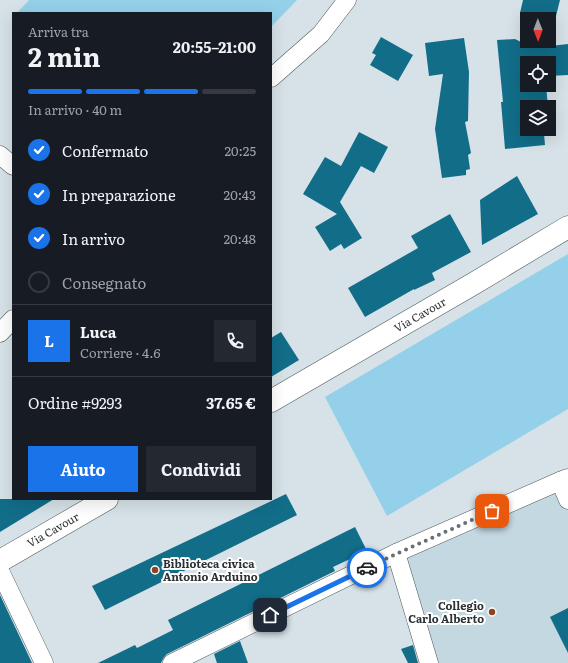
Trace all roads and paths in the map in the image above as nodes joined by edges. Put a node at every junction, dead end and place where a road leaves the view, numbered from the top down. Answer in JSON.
{"nodes":[{"id":1,"x":347,"y":0,"type":"edge"},
{"id":2,"x":272,"y":77,"type":"edge"},
{"id":3,"x":0,"y":156,"type":"edge"},
{"id":4,"x":12,"y":165,"type":"edge"},
{"id":5,"x":568,"y":227,"type":"edge"},
{"id":6,"x":12,"y":320,"type":"edge"},
{"id":7,"x":0,"y":333,"type":"edge"},
{"id":8,"x":272,"y":400,"type":"edge"},
{"id":9,"x":564,"y":480,"type":"edge"},
{"id":10,"x":105,"y":500,"type":"edge"},
{"id":11,"x":568,"y":500,"type":"edge"},
{"id":12,"x":396,"y":554,"type":"junction"},
{"id":13,"x":0,"y":561,"type":"edge"},
{"id":14,"x":0,"y":570,"type":"edge"},
{"id":15,"x":44,"y":663,"type":"edge"},
{"id":16,"x":172,"y":663,"type":"edge"},
{"id":17,"x":429,"y":663,"type":"edge"}],
"edges":[{"from":1,"to":2,"type":"street"},
{"from":3,"to":4,"type":"street"},
{"from":5,"to":8,"type":"main road","name":"Via Cavour"},
{"from":6,"to":7,"type":"street"},
{"from":9,"to":11,"type":"street"},
{"from":9,"to":12,"type":"street"},
{"from":10,"to":13,"type":"main road","name":"Via Cavour"},
{"from":12,"to":16,"type":"street"},
{"from":12,"to":17,"type":"street"},
{"from":14,"to":15,"type":"street"}]}
